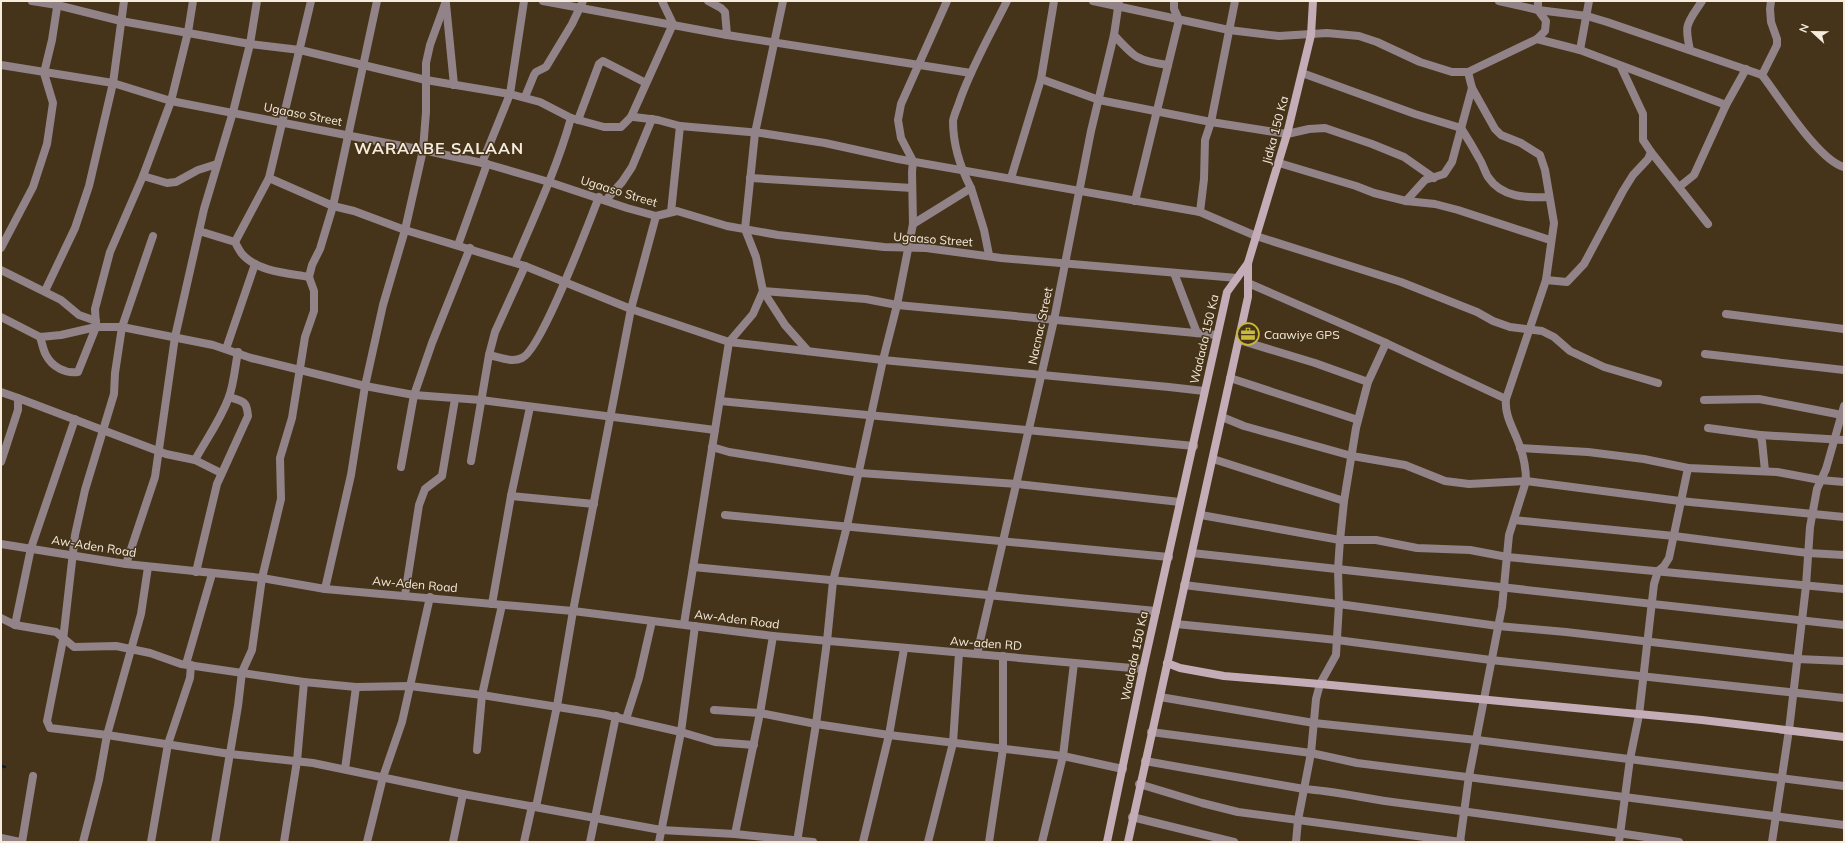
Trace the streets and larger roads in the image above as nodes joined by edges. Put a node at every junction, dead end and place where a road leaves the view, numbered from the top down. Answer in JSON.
{"nodes":[{"id":1,"x":32,"y":1,"type":"edge"},
{"id":2,"x":124,"y":1,"type":"edge"},
{"id":3,"x":193,"y":1,"type":"edge"},
{"id":4,"x":257,"y":1,"type":"edge"},
{"id":5,"x":311,"y":1,"type":"edge"},
{"id":6,"x":377,"y":1,"type":"edge"},
{"id":7,"x":446,"y":1,"type":"edge"},
{"id":8,"x":524,"y":1,"type":"edge"},
{"id":9,"x":543,"y":1,"type":"edge"},
{"id":10,"x":662,"y":1,"type":"edge"},
{"id":11,"x":708,"y":1,"type":"edge"},
{"id":12,"x":782,"y":1,"type":"edge"},
{"id":13,"x":947,"y":1,"type":"edge"},
{"id":14,"x":1007,"y":1,"type":"edge"},
{"id":15,"x":1054,"y":1,"type":"edge"},
{"id":16,"x":1093,"y":1,"type":"edge"},
{"id":17,"x":1174,"y":1,"type":"edge"},
{"id":18,"x":1235,"y":1,"type":"edge"},
{"id":19,"x":1313,"y":1,"type":"edge"},
{"id":20,"x":1499,"y":1,"type":"edge"},
{"id":21,"x":1538,"y":1,"type":"edge"},
{"id":22,"x":1589,"y":1,"type":"edge"},
{"id":23,"x":1702,"y":1,"type":"edge"},
{"id":24,"x":1771,"y":1,"type":"edge"},
{"id":25,"x":58,"y":3,"type":"edge"},
{"id":26,"x":581,"y":4,"type":"edge"},
{"id":27,"x":1118,"y":4,"type":"edge"},
{"id":28,"x":1538,"y":10,"type":"junction"},
{"id":29,"x":1587,"y":16,"type":"junction"},
{"id":30,"x":1179,"y":20,"type":"junction"},
{"id":31,"x":121,"y":21,"type":"junction"},
{"id":32,"x":673,"y":24,"type":"junction"},
{"id":33,"x":1230,"y":30,"type":"junction"},
{"id":34,"x":188,"y":32,"type":"junction"},
{"id":35,"x":727,"y":35,"type":"junction"},
{"id":36,"x":1114,"y":35,"type":"junction"},
{"id":37,"x":1311,"y":35,"type":"junction"},
{"id":38,"x":1537,"y":39,"type":"junction"},
{"id":39,"x":775,"y":42,"type":"junction"},
{"id":40,"x":250,"y":44,"type":"junction"},
{"id":41,"x":300,"y":50,"type":"junction"},
{"id":42,"x":1580,"y":50,"type":"junction"},
{"id":43,"x":1690,"y":50,"type":"junction"},
{"id":44,"x":919,"y":64,"type":"junction"},
{"id":45,"x":1,"y":65,"type":"edge"},
{"id":46,"x":362,"y":65,"type":"junction"},
{"id":47,"x":1168,"y":65,"type":"junction"},
{"id":48,"x":1621,"y":67,"type":"junction"},
{"id":49,"x":1746,"y":69,"type":"junction"},
{"id":50,"x":1468,"y":72,"type":"junction"},
{"id":51,"x":971,"y":73,"type":"junction"},
{"id":52,"x":1302,"y":73,"type":"junction"},
{"id":53,"x":44,"y":74,"type":"junction"},
{"id":54,"x":1762,"y":75,"type":"junction"},
{"id":55,"x":1041,"y":79,"type":"junction"},
{"id":56,"x":426,"y":80,"type":"junction"},
{"id":57,"x":113,"y":83,"type":"junction"},
{"id":58,"x":646,"y":83,"type":"junction"},
{"id":59,"x":454,"y":85,"type":"junction"},
{"id":60,"x":1472,"y":88,"type":"junction"},
{"id":61,"x":510,"y":94,"type":"junction"},
{"id":62,"x":525,"y":98,"type":"junction"},
{"id":63,"x":171,"y":100,"type":"junction"},
{"id":64,"x":1099,"y":100,"type":"junction"},
{"id":65,"x":1726,"y":105,"type":"junction"},
{"id":66,"x":1157,"y":110,"type":"junction"},
{"id":67,"x":233,"y":112,"type":"junction"},
{"id":68,"x":631,"y":117,"type":"junction"},
{"id":69,"x":574,"y":119,"type":"junction"},
{"id":70,"x":652,"y":119,"type":"junction"},
{"id":71,"x":1211,"y":122,"type":"junction"},
{"id":72,"x":282,"y":123,"type":"junction"},
{"id":73,"x":680,"y":126,"type":"junction"},
{"id":74,"x":1461,"y":128,"type":"junction"},
{"id":75,"x":755,"y":133,"type":"junction"},
{"id":76,"x":1287,"y":134,"type":"junction"},
{"id":77,"x":347,"y":135,"type":"junction"},
{"id":78,"x":423,"y":150,"type":"junction"},
{"id":79,"x":1651,"y":152,"type":"junction"},
{"id":80,"x":913,"y":161,"type":"junction"},
{"id":81,"x":1279,"y":163,"type":"junction"},
{"id":82,"x":217,"y":164,"type":"junction"},
{"id":83,"x":485,"y":164,"type":"junction"},
{"id":84,"x":1844,"y":167,"type":"edge"},
{"id":85,"x":961,"y":169,"type":"junction"},
{"id":86,"x":143,"y":176,"type":"junction"},
{"id":87,"x":269,"y":178,"type":"junction"},
{"id":88,"x":750,"y":178,"type":"junction"},
{"id":89,"x":1011,"y":178,"type":"junction"},
{"id":90,"x":1434,"y":178,"type":"junction"},
{"id":91,"x":549,"y":182,"type":"junction"},
{"id":92,"x":1679,"y":187,"type":"junction"},
{"id":93,"x":912,"y":188,"type":"junction"},
{"id":94,"x":971,"y":188,"type":"junction"},
{"id":95,"x":1080,"y":192,"type":"junction"},
{"id":96,"x":1549,"y":197,"type":"junction"},
{"id":97,"x":602,"y":199,"type":"junction"},
{"id":98,"x":1135,"y":201,"type":"junction"},
{"id":99,"x":1406,"y":201,"type":"junction"},
{"id":100,"x":333,"y":206,"type":"junction"},
{"id":101,"x":671,"y":212,"type":"junction"},
{"id":102,"x":1200,"y":212,"type":"junction"},
{"id":103,"x":656,"y":216,"type":"junction"},
{"id":104,"x":913,"y":224,"type":"junction"},
{"id":105,"x":1708,"y":224,"type":"dead end"},
{"id":106,"x":745,"y":229,"type":"junction"},
{"id":107,"x":199,"y":230,"type":"junction"},
{"id":108,"x":405,"y":230,"type":"junction"},
{"id":109,"x":153,"y":236,"type":"dead end"},
{"id":110,"x":1256,"y":236,"type":"junction"},
{"id":111,"x":1550,"y":240,"type":"junction"},
{"id":112,"x":235,"y":242,"type":"junction"},
{"id":113,"x":458,"y":245,"type":"junction"},
{"id":114,"x":1,"y":248,"type":"edge"},
{"id":115,"x":470,"y":248,"type":"junction"},
{"id":116,"x":907,"y":248,"type":"junction"},
{"id":117,"x":988,"y":256,"type":"junction"},
{"id":118,"x":515,"y":262,"type":"junction"},
{"id":119,"x":1066,"y":263,"type":"junction"},
{"id":120,"x":1248,"y":263,"type":"junction"},
{"id":121,"x":255,"y":264,"type":"junction"},
{"id":122,"x":525,"y":266,"type":"junction"},
{"id":123,"x":1,"y":270,"type":"edge"},
{"id":124,"x":1174,"y":273,"type":"junction"},
{"id":125,"x":309,"y":277,"type":"junction"},
{"id":126,"x":1237,"y":278,"type":"junction"},
{"id":127,"x":1546,"y":280,"type":"junction"},
{"id":128,"x":566,"y":281,"type":"junction"},
{"id":129,"x":1248,"y":283,"type":"junction"},
{"id":130,"x":45,"y":291,"type":"junction"},
{"id":131,"x":764,"y":291,"type":"junction"},
{"id":132,"x":897,"y":305,"type":"junction"},
{"id":133,"x":631,"y":309,"type":"junction"},
{"id":134,"x":1726,"y":314,"type":"dead end"},
{"id":135,"x":1,"y":317,"type":"edge"},
{"id":136,"x":1054,"y":320,"type":"junction"},
{"id":137,"x":96,"y":324,"type":"junction"},
{"id":138,"x":122,"y":327,"type":"junction"},
{"id":139,"x":1530,"y":329,"type":"junction"},
{"id":140,"x":1844,"y":329,"type":"edge"},
{"id":141,"x":1197,"y":333,"type":"junction"},
{"id":142,"x":1217,"y":335,"type":"junction"},
{"id":143,"x":40,"y":337,"type":"junction"},
{"id":144,"x":175,"y":337,"type":"junction"},
{"id":145,"x":1239,"y":340,"type":"junction"},
{"id":146,"x":729,"y":342,"type":"junction"},
{"id":147,"x":1386,"y":343,"type":"junction"},
{"id":148,"x":226,"y":349,"type":"junction"},
{"id":149,"x":808,"y":351,"type":"junction"},
{"id":150,"x":238,"y":352,"type":"junction"},
{"id":151,"x":1705,"y":354,"type":"dead end"},
{"id":152,"x":489,"y":355,"type":"junction"},
{"id":153,"x":883,"y":360,"type":"junction"},
{"id":154,"x":299,"y":369,"type":"junction"},
{"id":155,"x":1844,"y":370,"type":"edge"},
{"id":156,"x":1041,"y":375,"type":"junction"},
{"id":157,"x":1230,"y":378,"type":"junction"},
{"id":158,"x":1368,"y":382,"type":"junction"},
{"id":159,"x":1658,"y":383,"type":"dead end"},
{"id":160,"x":365,"y":386,"type":"junction"},
{"id":161,"x":1,"y":392,"type":"edge"},
{"id":162,"x":1204,"y":392,"type":"junction"},
{"id":163,"x":414,"y":395,"type":"junction"},
{"id":164,"x":229,"y":397,"type":"junction"},
{"id":165,"x":18,"y":398,"type":"junction"},
{"id":166,"x":455,"y":399,"type":"junction"},
{"id":167,"x":1506,"y":399,"type":"junction"},
{"id":168,"x":481,"y":400,"type":"junction"},
{"id":169,"x":1704,"y":400,"type":"dead end"},
{"id":170,"x":720,"y":401,"type":"junction"},
{"id":171,"x":530,"y":407,"type":"junction"},
{"id":172,"x":1843,"y":411,"type":"edge"},
{"id":173,"x":610,"y":416,"type":"junction"},
{"id":174,"x":872,"y":416,"type":"junction"},
{"id":175,"x":1222,"y":418,"type":"junction"},
{"id":176,"x":75,"y":419,"type":"junction"},
{"id":177,"x":1358,"y":420,"type":"junction"},
{"id":178,"x":1708,"y":428,"type":"dead end"},
{"id":179,"x":103,"y":430,"type":"junction"},
{"id":180,"x":715,"y":430,"type":"junction"},
{"id":181,"x":1029,"y":430,"type":"junction"},
{"id":182,"x":1760,"y":435,"type":"junction"},
{"id":183,"x":1834,"y":439,"type":"junction"},
{"id":184,"x":1844,"y":440,"type":"edge"},
{"id":185,"x":1194,"y":446,"type":"junction"},
{"id":186,"x":712,"y":448,"type":"junction"},
{"id":187,"x":1520,"y":448,"type":"junction"},
{"id":188,"x":159,"y":450,"type":"junction"},
{"id":189,"x":1352,"y":456,"type":"junction"},
{"id":190,"x":195,"y":460,"type":"junction"},
{"id":191,"x":1213,"y":460,"type":"junction"},
{"id":192,"x":471,"y":461,"type":"dead end"},
{"id":193,"x":1,"y":462,"type":"edge"},
{"id":194,"x":400,"y":467,"type":"dead end"},
{"id":195,"x":1688,"y":468,"type":"junction"},
{"id":196,"x":1765,"y":471,"type":"junction"},
{"id":197,"x":221,"y":473,"type":"junction"},
{"id":198,"x":860,"y":473,"type":"junction"},
{"id":199,"x":1820,"y":480,"type":"junction"},
{"id":200,"x":1526,"y":482,"type":"junction"},
{"id":201,"x":1844,"y":482,"type":"edge"},
{"id":202,"x":1017,"y":484,"type":"junction"},
{"id":203,"x":511,"y":496,"type":"junction"},
{"id":204,"x":1680,"y":501,"type":"junction"},
{"id":205,"x":1180,"y":502,"type":"junction"},
{"id":206,"x":1344,"y":502,"type":"junction"},
{"id":207,"x":594,"y":504,"type":"junction"},
{"id":208,"x":725,"y":515,"type":"dead end"},
{"id":209,"x":1201,"y":515,"type":"junction"},
{"id":210,"x":1812,"y":515,"type":"junction"},
{"id":211,"x":1844,"y":517,"type":"edge"},
{"id":212,"x":1514,"y":520,"type":"junction"},
{"id":213,"x":847,"y":526,"type":"junction"},
{"id":214,"x":1674,"y":536,"type":"junction"},
{"id":215,"x":1004,"y":540,"type":"junction"},
{"id":216,"x":1340,"y":540,"type":"junction"},
{"id":217,"x":1,"y":544,"type":"edge"},
{"id":218,"x":31,"y":548,"type":"junction"},
{"id":219,"x":1192,"y":553,"type":"junction"},
{"id":220,"x":1808,"y":553,"type":"junction"},
{"id":221,"x":1844,"y":555,"type":"edge"},
{"id":222,"x":74,"y":556,"type":"junction"},
{"id":223,"x":1169,"y":557,"type":"junction"},
{"id":224,"x":1507,"y":557,"type":"junction"},
{"id":225,"x":126,"y":564,"type":"junction"},
{"id":226,"x":148,"y":567,"type":"junction"},
{"id":227,"x":693,"y":567,"type":"junction"},
{"id":228,"x":1338,"y":569,"type":"junction"},
{"id":229,"x":1658,"y":571,"type":"junction"},
{"id":230,"x":196,"y":572,"type":"junction"},
{"id":231,"x":212,"y":574,"type":"junction"},
{"id":232,"x":262,"y":578,"type":"junction"},
{"id":233,"x":833,"y":581,"type":"junction"},
{"id":234,"x":1184,"y":585,"type":"junction"},
{"id":235,"x":1504,"y":586,"type":"junction"},
{"id":236,"x":1806,"y":586,"type":"junction"},
{"id":237,"x":325,"y":589,"type":"junction"},
{"id":238,"x":1844,"y":589,"type":"edge"},
{"id":239,"x":405,"y":595,"type":"junction"},
{"id":240,"x":990,"y":596,"type":"junction"},
{"id":241,"x":430,"y":597,"type":"junction"},
{"id":242,"x":492,"y":604,"type":"junction"},
{"id":243,"x":1339,"y":604,"type":"junction"},
{"id":244,"x":1651,"y":604,"type":"junction"},
{"id":245,"x":502,"y":605,"type":"junction"},
{"id":246,"x":572,"y":610,"type":"junction"},
{"id":247,"x":1156,"y":611,"type":"junction"},
{"id":248,"x":1,"y":618,"type":"edge"},
{"id":249,"x":1801,"y":620,"type":"junction"},
{"id":250,"x":652,"y":621,"type":"junction"},
{"id":251,"x":684,"y":624,"type":"junction"},
{"id":252,"x":1176,"y":624,"type":"junction"},
{"id":253,"x":15,"y":625,"type":"junction"},
{"id":254,"x":1844,"y":625,"type":"edge"},
{"id":255,"x":696,"y":626,"type":"junction"},
{"id":256,"x":1498,"y":626,"type":"junction"},
{"id":257,"x":773,"y":636,"type":"junction"},
{"id":258,"x":63,"y":640,"type":"junction"},
{"id":259,"x":1337,"y":640,"type":"junction"},
{"id":260,"x":827,"y":641,"type":"junction"},
{"id":261,"x":1647,"y":641,"type":"junction"},
{"id":262,"x":904,"y":649,"type":"junction"},
{"id":263,"x":132,"y":650,"type":"junction"},
{"id":264,"x":959,"y":653,"type":"junction"},
{"id":265,"x":977,"y":654,"type":"junction"},
{"id":266,"x":1003,"y":656,"type":"junction"},
{"id":267,"x":1797,"y":659,"type":"junction"},
{"id":268,"x":1491,"y":660,"type":"junction"},
{"id":269,"x":1844,"y":661,"type":"edge"},
{"id":270,"x":1074,"y":663,"type":"junction"},
{"id":271,"x":1167,"y":664,"type":"junction"},
{"id":272,"x":189,"y":665,"type":"junction"},
{"id":273,"x":1143,"y":669,"type":"junction"},
{"id":274,"x":242,"y":672,"type":"junction"},
{"id":275,"x":1643,"y":675,"type":"junction"},
{"id":276,"x":304,"y":682,"type":"junction"},
{"id":277,"x":1320,"y":684,"type":"junction"},
{"id":278,"x":410,"y":686,"type":"junction"},
{"id":279,"x":356,"y":687,"type":"junction"},
{"id":280,"x":1793,"y":692,"type":"junction"},
{"id":281,"x":482,"y":695,"type":"junction"},
{"id":282,"x":1160,"y":697,"type":"junction"},
{"id":283,"x":1844,"y":698,"type":"edge"},
{"id":284,"x":1484,"y":700,"type":"junction"},
{"id":285,"x":557,"y":706,"type":"junction"},
{"id":286,"x":714,"y":710,"type":"dead end"},
{"id":287,"x":760,"y":713,"type":"junction"},
{"id":288,"x":1639,"y":715,"type":"junction"},
{"id":289,"x":616,"y":716,"type":"junction"},
{"id":290,"x":626,"y":719,"type":"junction"},
{"id":291,"x":1314,"y":723,"type":"junction"},
{"id":292,"x":816,"y":724,"type":"junction"},
{"id":293,"x":1789,"y":730,"type":"junction"},
{"id":294,"x":681,"y":732,"type":"junction"},
{"id":295,"x":1151,"y":732,"type":"junction"},
{"id":296,"x":107,"y":734,"type":"junction"},
{"id":297,"x":889,"y":735,"type":"junction"},
{"id":298,"x":1844,"y":737,"type":"edge"},
{"id":299,"x":1477,"y":740,"type":"junction"},
{"id":300,"x":953,"y":743,"type":"junction"},
{"id":301,"x":168,"y":744,"type":"junction"},
{"id":302,"x":754,"y":746,"type":"junction"},
{"id":303,"x":1003,"y":749,"type":"junction"},
{"id":304,"x":477,"y":750,"type":"dead end"},
{"id":305,"x":1311,"y":753,"type":"junction"},
{"id":306,"x":230,"y":754,"type":"junction"},
{"id":307,"x":1063,"y":756,"type":"junction"},
{"id":308,"x":1630,"y":759,"type":"junction"},
{"id":309,"x":1144,"y":760,"type":"junction"},
{"id":310,"x":297,"y":761,"type":"junction"},
{"id":311,"x":1123,"y":769,"type":"junction"},
{"id":312,"x":345,"y":770,"type":"junction"},
{"id":313,"x":33,"y":776,"type":"dead end"},
{"id":314,"x":1469,"y":776,"type":"junction"},
{"id":315,"x":383,"y":777,"type":"junction"},
{"id":316,"x":1782,"y":777,"type":"junction"},
{"id":317,"x":1139,"y":784,"type":"junction"},
{"id":318,"x":1844,"y":786,"type":"edge"},
{"id":319,"x":1304,"y":789,"type":"junction"},
{"id":320,"x":463,"y":794,"type":"junction"},
{"id":321,"x":1625,"y":796,"type":"junction"},
{"id":322,"x":534,"y":807,"type":"junction"},
{"id":323,"x":1464,"y":810,"type":"junction"},
{"id":324,"x":1776,"y":816,"type":"junction"},
{"id":325,"x":1132,"y":817,"type":"junction"},
{"id":326,"x":595,"y":819,"type":"junction"},
{"id":327,"x":1298,"y":820,"type":"junction"},
{"id":328,"x":1844,"y":826,"type":"edge"},
{"id":329,"x":661,"y":830,"type":"junction"},
{"id":330,"x":1620,"y":833,"type":"junction"},
{"id":331,"x":730,"y":837,"type":"edge"},
{"id":332,"x":1,"y":838,"type":"edge"},
{"id":333,"x":797,"y":841,"type":"edge"},
{"id":334,"x":21,"y":842,"type":"edge"},
{"id":335,"x":83,"y":842,"type":"edge"},
{"id":336,"x":151,"y":842,"type":"edge"},
{"id":337,"x":215,"y":842,"type":"edge"},
{"id":338,"x":284,"y":842,"type":"edge"},
{"id":339,"x":368,"y":842,"type":"edge"},
{"id":340,"x":453,"y":842,"type":"edge"},
{"id":341,"x":524,"y":842,"type":"edge"},
{"id":342,"x":590,"y":842,"type":"edge"},
{"id":343,"x":659,"y":842,"type":"edge"},
{"id":344,"x":814,"y":842,"type":"edge"},
{"id":345,"x":863,"y":842,"type":"edge"},
{"id":346,"x":928,"y":842,"type":"edge"},
{"id":347,"x":989,"y":842,"type":"edge"},
{"id":348,"x":1042,"y":842,"type":"edge"},
{"id":349,"x":1108,"y":842,"type":"edge"},
{"id":350,"x":1128,"y":842,"type":"edge"},
{"id":351,"x":1234,"y":842,"type":"edge"},
{"id":352,"x":1296,"y":842,"type":"edge"},
{"id":353,"x":1460,"y":842,"type":"edge"},
{"id":354,"x":1619,"y":842,"type":"edge"},
{"id":355,"x":1679,"y":842,"type":"edge"},
{"id":356,"x":1772,"y":842,"type":"edge"}],
"edges":[{"from":1,"to":25,"type":"street"},
{"from":2,"to":31,"type":"street"},
{"from":3,"to":34,"type":"street"},
{"from":4,"to":40,"type":"street"},
{"from":5,"to":41,"type":"street"},
{"from":6,"to":46,"type":"street"},
{"from":7,"to":56,"type":"street"},
{"from":7,"to":59,"type":"street"},
{"from":8,"to":61,"type":"street"},
{"from":9,"to":26,"type":"street"},
{"from":10,"to":32,"type":"street"},
{"from":11,"to":35,"type":"street"},
{"from":12,"to":39,"type":"street"},
{"from":13,"to":44,"type":"street"},
{"from":14,"to":51,"type":"street"},
{"from":15,"to":55,"type":"street"},
{"from":16,"to":27,"type":"street"},
{"from":17,"to":30,"type":"street"},
{"from":18,"to":33,"type":"street"},
{"from":19,"to":37,"type":"street","name":"Jidka 150 Ka"},
{"from":20,"to":28,"type":"street"},
{"from":21,"to":28,"type":"street"},
{"from":22,"to":29,"type":"street"},
{"from":23,"to":43,"type":"street"},
{"from":24,"to":54,"type":"street"},
{"from":25,"to":31,"type":"street"},
{"from":25,"to":53,"type":"street"},
{"from":26,"to":32,"type":"street"},
{"from":26,"to":62,"type":"street"},
{"from":27,"to":30,"type":"street"},
{"from":27,"to":36,"type":"street","name":"Nacnac Street"},
{"from":28,"to":29,"type":"street"},
{"from":28,"to":38,"type":"street"},
{"from":29,"to":42,"type":"street"},
{"from":29,"to":43,"type":"street"},
{"from":30,"to":33,"type":"street"},
{"from":30,"to":47,"type":"street"},
{"from":31,"to":34,"type":"street"},
{"from":31,"to":57,"type":"street"},
{"from":32,"to":35,"type":"street"},
{"from":32,"to":58,"type":"street"},
{"from":33,"to":37,"type":"street"},
{"from":33,"to":71,"type":"street"},
{"from":34,"to":40,"type":"street"},
{"from":34,"to":63,"type":"street"},
{"from":35,"to":39,"type":"street"},
{"from":36,"to":47,"type":"street"},
{"from":36,"to":64,"type":"street","name":"Nacnac Street"},
{"from":37,"to":50,"type":"street"},
{"from":37,"to":52,"type":"street","name":"Jidka 150 Ka"},
{"from":38,"to":42,"type":"street"},
{"from":38,"to":50,"type":"street"},
{"from":39,"to":44,"type":"street"},
{"from":39,"to":75,"type":"street"},
{"from":40,"to":41,"type":"street"},
{"from":40,"to":67,"type":"street"},
{"from":41,"to":46,"type":"street"},
{"from":41,"to":72,"type":"street"},
{"from":42,"to":48,"type":"street"},
{"from":43,"to":49,"type":"street"},
{"from":44,"to":51,"type":"street"},
{"from":44,"to":80,"type":"street"},
{"from":45,"to":53,"type":"street","name":"Ugaaso Street"},
{"from":46,"to":56,"type":"street"},
{"from":46,"to":77,"type":"street"},
{"from":47,"to":66,"type":"street"},
{"from":48,"to":65,"type":"street"},
{"from":48,"to":79,"type":"street"},
{"from":49,"to":54,"type":"street"},
{"from":49,"to":65,"type":"street"},
{"from":50,"to":60,"type":"street"},
{"from":51,"to":85,"type":"street"},
{"from":52,"to":74,"type":"street"},
{"from":52,"to":76,"type":"street","name":"Jidka 150 Ka"},
{"from":53,"to":57,"type":"street","name":"Ugaaso Street"},
{"from":53,"to":114,"type":"street"},
{"from":54,"to":84,"type":"street"},
{"from":55,"to":64,"type":"street"},
{"from":55,"to":89,"type":"street"},
{"from":56,"to":59,"type":"street"},
{"from":56,"to":78,"type":"street"},
{"from":57,"to":63,"type":"street","name":"Ugaaso Street"},
{"from":57,"to":130,"type":"street"},
{"from":58,"to":68,"type":"street"},
{"from":58,"to":69,"type":"street"},
{"from":59,"to":61,"type":"street"},
{"from":60,"to":74,"type":"street"},
{"from":60,"to":96,"type":"street"},
{"from":61,"to":62,"type":"street"},
{"from":61,"to":83,"type":"street"},
{"from":62,"to":69,"type":"street"},
{"from":63,"to":67,"type":"street","name":"Ugaaso Street"},
{"from":63,"to":86,"type":"street"},
{"from":64,"to":66,"type":"street"},
{"from":64,"to":95,"type":"street","name":"Nacnac Street"},
{"from":65,"to":92,"type":"street"},
{"from":66,"to":71,"type":"street"},
{"from":66,"to":98,"type":"street"},
{"from":67,"to":72,"type":"street","name":"Ugaaso Street"},
{"from":67,"to":82,"type":"street"},
{"from":68,"to":69,"type":"street"},
{"from":68,"to":70,"type":"street"},
{"from":69,"to":91,"type":"street"},
{"from":70,"to":73,"type":"street"},
{"from":70,"to":97,"type":"street"},
{"from":71,"to":76,"type":"street"},
{"from":71,"to":102,"type":"street"},
{"from":72,"to":77,"type":"street","name":"Ugaaso Street"},
{"from":72,"to":87,"type":"street"},
{"from":73,"to":75,"type":"street"},
{"from":73,"to":101,"type":"street"},
{"from":74,"to":90,"type":"street"},
{"from":74,"to":96,"type":"street"},
{"from":75,"to":80,"type":"street"},
{"from":75,"to":88,"type":"street"},
{"from":76,"to":81,"type":"street","name":"Jidka 150 Ka"},
{"from":76,"to":90,"type":"street"},
{"from":77,"to":78,"type":"street","name":"Ugaaso Street"},
{"from":77,"to":100,"type":"street"},
{"from":78,"to":83,"type":"street","name":"Ugaaso Street"},
{"from":78,"to":108,"type":"street"},
{"from":79,"to":92,"type":"street"},
{"from":79,"to":127,"type":"street"},
{"from":80,"to":85,"type":"street"},
{"from":80,"to":93,"type":"street"},
{"from":81,"to":99,"type":"street"},
{"from":81,"to":110,"type":"street","name":"Jidka 150 Ka"},
{"from":82,"to":86,"type":"street"},
{"from":82,"to":107,"type":"street"},
{"from":83,"to":91,"type":"street","name":"Ugaaso Street"},
{"from":83,"to":113,"type":"street"},
{"from":85,"to":89,"type":"street"},
{"from":85,"to":94,"type":"street"},
{"from":86,"to":137,"type":"street"},
{"from":87,"to":100,"type":"street"},
{"from":87,"to":112,"type":"street"},
{"from":88,"to":93,"type":"street"},
{"from":88,"to":106,"type":"street"},
{"from":89,"to":95,"type":"street"},
{"from":90,"to":99,"type":"street"},
{"from":91,"to":97,"type":"street","name":"Ugaaso Street"},
{"from":91,"to":118,"type":"street"},
{"from":92,"to":105,"type":"street"},
{"from":93,"to":104,"type":"street"},
{"from":94,"to":104,"type":"street"},
{"from":94,"to":117,"type":"street"},
{"from":95,"to":98,"type":"street"},
{"from":95,"to":119,"type":"street","name":"Nacnac Street"},
{"from":96,"to":111,"type":"street"},
{"from":97,"to":103,"type":"street","name":"Ugaaso Street"},
{"from":97,"to":128,"type":"street"},
{"from":98,"to":102,"type":"street"},
{"from":99,"to":111,"type":"street"},
{"from":100,"to":108,"type":"street"},
{"from":100,"to":125,"type":"street"},
{"from":101,"to":103,"type":"street","name":"Ugaaso Street"},
{"from":101,"to":106,"type":"street","name":"Ugaaso Street"},
{"from":102,"to":110,"type":"street"},
{"from":103,"to":133,"type":"street"},
{"from":104,"to":116,"type":"street"},
{"from":106,"to":116,"type":"street","name":"Ugaaso Street"},
{"from":106,"to":131,"type":"street"},
{"from":107,"to":112,"type":"street"},
{"from":107,"to":144,"type":"street"},
{"from":108,"to":113,"type":"street"},
{"from":108,"to":160,"type":"street"},
{"from":109,"to":138,"type":"street"},
{"from":110,"to":120,"type":"street","name":"Jidka 150 Ka"},
{"from":110,"to":139,"type":"street"},
{"from":111,"to":127,"type":"street"},
{"from":112,"to":121,"type":"street"},
{"from":113,"to":115,"type":"street"},
{"from":115,"to":118,"type":"street"},
{"from":115,"to":163,"type":"street"},
{"from":116,"to":117,"type":"street","name":"Ugaaso Street"},
{"from":116,"to":132,"type":"street"},
{"from":117,"to":119,"type":"street","name":"Ugaaso Street"},
{"from":118,"to":122,"type":"street"},
{"from":119,"to":124,"type":"street","name":"Ugaaso Street"},
{"from":119,"to":136,"type":"street","name":"Nacnac Street"},
{"from":120,"to":126,"type":"street","name":"Wadada 150 Ka"},
{"from":120,"to":129,"type":"street"},
{"from":121,"to":125,"type":"street"},
{"from":121,"to":148,"type":"street"},
{"from":122,"to":128,"type":"street"},
{"from":122,"to":152,"type":"street"},
{"from":123,"to":130,"type":"street"},
{"from":124,"to":126,"type":"street","name":"Ugaaso Street"},
{"from":124,"to":141,"type":"street"},
{"from":125,"to":154,"type":"street"},
{"from":126,"to":142,"type":"street","name":"Wadada 150 Ka"},
{"from":127,"to":139,"type":"street"},
{"from":128,"to":133,"type":"street"},
{"from":128,"to":152,"type":"street"},
{"from":129,"to":145,"type":"street"},
{"from":129,"to":147,"type":"street"},
{"from":130,"to":137,"type":"street"},
{"from":131,"to":132,"type":"street"},
{"from":131,"to":146,"type":"street"},
{"from":131,"to":149,"type":"street"},
{"from":132,"to":136,"type":"street"},
{"from":132,"to":153,"type":"street"},
{"from":133,"to":146,"type":"street"},
{"from":133,"to":173,"type":"street"},
{"from":134,"to":140,"type":"street"},
{"from":135,"to":143,"type":"street"},
{"from":136,"to":141,"type":"street"},
{"from":136,"to":156,"type":"street","name":"Nacnac Street"},
{"from":137,"to":138,"type":"street"},
{"from":137,"to":143,"type":"street"},
{"from":137,"to":143,"type":"street"},
{"from":138,"to":144,"type":"street"},
{"from":138,"to":179,"type":"street"},
{"from":139,"to":159,"type":"street"},
{"from":139,"to":167,"type":"street"},
{"from":141,"to":142,"type":"street"},
{"from":142,"to":162,"type":"street","name":"Wadada 150 Ka"},
{"from":144,"to":148,"type":"street"},
{"from":144,"to":188,"type":"street"},
{"from":145,"to":157,"type":"street"},
{"from":145,"to":158,"type":"street"},
{"from":146,"to":149,"type":"street"},
{"from":146,"to":170,"type":"street"},
{"from":147,"to":158,"type":"street"},
{"from":147,"to":167,"type":"street"},
{"from":148,"to":150,"type":"street"},
{"from":149,"to":153,"type":"street"},
{"from":150,"to":154,"type":"street"},
{"from":150,"to":164,"type":"street"},
{"from":151,"to":155,"type":"street"},
{"from":152,"to":168,"type":"street"},
{"from":153,"to":156,"type":"street"},
{"from":153,"to":174,"type":"street"},
{"from":154,"to":160,"type":"street"},
{"from":154,"to":232,"type":"street"},
{"from":156,"to":162,"type":"street"},
{"from":156,"to":181,"type":"street","name":"Nacnac Street"},
{"from":157,"to":175,"type":"street"},
{"from":157,"to":177,"type":"street"},
{"from":158,"to":177,"type":"street"},
{"from":160,"to":163,"type":"street"},
{"from":160,"to":237,"type":"street"},
{"from":161,"to":165,"type":"street"},
{"from":162,"to":185,"type":"street","name":"Wadada 150 Ka"},
{"from":163,"to":166,"type":"street"},
{"from":163,"to":194,"type":"street"},
{"from":164,"to":190,"type":"street"},
{"from":164,"to":197,"type":"street"},
{"from":165,"to":176,"type":"street"},
{"from":165,"to":193,"type":"street"},
{"from":166,"to":168,"type":"street"},
{"from":166,"to":239,"type":"street"},
{"from":167,"to":187,"type":"street"},
{"from":168,"to":171,"type":"street"},
{"from":168,"to":192,"type":"street"},
{"from":169,"to":172,"type":"street"},
{"from":170,"to":174,"type":"street"},
{"from":170,"to":180,"type":"street"},
{"from":171,"to":173,"type":"street"},
{"from":171,"to":203,"type":"street"},
{"from":172,"to":183,"type":"street"},
{"from":173,"to":180,"type":"street"},
{"from":173,"to":207,"type":"street"},
{"from":174,"to":181,"type":"street"},
{"from":174,"to":198,"type":"street"},
{"from":175,"to":189,"type":"street"},
{"from":175,"to":191,"type":"street"},
{"from":176,"to":179,"type":"street"},
{"from":176,"to":218,"type":"street"},
{"from":177,"to":189,"type":"street"},
{"from":178,"to":182,"type":"street"},
{"from":179,"to":188,"type":"street"},
{"from":179,"to":222,"type":"street"},
{"from":180,"to":186,"type":"street"},
{"from":181,"to":185,"type":"street"},
{"from":181,"to":202,"type":"street","name":"Nacnac Street"},
{"from":182,"to":183,"type":"street"},
{"from":182,"to":196,"type":"street"},
{"from":183,"to":184,"type":"street"},
{"from":183,"to":199,"type":"street"},
{"from":185,"to":205,"type":"street","name":"Wadada 150 Ka"},
{"from":186,"to":198,"type":"street"},
{"from":186,"to":227,"type":"street"},
{"from":187,"to":195,"type":"street"},
{"from":187,"to":200,"type":"street"},
{"from":188,"to":190,"type":"street"},
{"from":188,"to":225,"type":"street"},
{"from":189,"to":200,"type":"street"},
{"from":189,"to":206,"type":"street"},
{"from":190,"to":197,"type":"street"},
{"from":191,"to":206,"type":"street"},
{"from":191,"to":209,"type":"street"},
{"from":195,"to":196,"type":"street"},
{"from":195,"to":204,"type":"street"},
{"from":196,"to":199,"type":"street"},
{"from":197,"to":230,"type":"street"},
{"from":198,"to":202,"type":"street"},
{"from":198,"to":213,"type":"street"},
{"from":199,"to":201,"type":"street"},
{"from":199,"to":210,"type":"street"},
{"from":200,"to":204,"type":"street"},
{"from":200,"to":212,"type":"street"},
{"from":202,"to":205,"type":"street"},
{"from":202,"to":215,"type":"street","name":"Nacnac Street"},
{"from":203,"to":207,"type":"street"},
{"from":203,"to":242,"type":"street"},
{"from":204,"to":210,"type":"street"},
{"from":204,"to":214,"type":"street"},
{"from":205,"to":223,"type":"street","name":"Wadada 150 Ka"},
{"from":206,"to":216,"type":"street"},
{"from":207,"to":246,"type":"street"},
{"from":208,"to":213,"type":"street"},
{"from":209,"to":216,"type":"street"},
{"from":209,"to":219,"type":"street"},
{"from":210,"to":211,"type":"street"},
{"from":210,"to":220,"type":"street"},
{"from":212,"to":214,"type":"street"},
{"from":212,"to":224,"type":"street"},
{"from":213,"to":215,"type":"street"},
{"from":213,"to":233,"type":"street"},
{"from":214,"to":220,"type":"street"},
{"from":214,"to":229,"type":"street"},
{"from":215,"to":223,"type":"street"},
{"from":215,"to":240,"type":"street","name":"Nacnac Street"},
{"from":216,"to":224,"type":"street"},
{"from":216,"to":228,"type":"street"},
{"from":217,"to":218,"type":"street","name":"Aw-Aden Road"},
{"from":218,"to":222,"type":"street","name":"Aw-Aden Road"},
{"from":218,"to":253,"type":"street"},
{"from":219,"to":228,"type":"street"},
{"from":219,"to":234,"type":"street"},
{"from":220,"to":221,"type":"street"},
{"from":220,"to":236,"type":"street"},
{"from":222,"to":225,"type":"street","name":"Aw-Aden Road"},
{"from":222,"to":258,"type":"street"},
{"from":223,"to":247,"type":"street","name":"Wadada 150 Ka"},
{"from":224,"to":229,"type":"street"},
{"from":224,"to":235,"type":"street"},
{"from":225,"to":226,"type":"street","name":"Aw-Aden Road"},
{"from":226,"to":230,"type":"street","name":"Aw-Aden Road"},
{"from":226,"to":263,"type":"street"},
{"from":227,"to":233,"type":"street"},
{"from":227,"to":251,"type":"street"},
{"from":228,"to":235,"type":"street"},
{"from":228,"to":243,"type":"street"},
{"from":229,"to":236,"type":"street"},
{"from":229,"to":244,"type":"street"},
{"from":230,"to":231,"type":"street","name":"Aw-Aden Road"},
{"from":231,"to":232,"type":"street","name":"Aw-Aden Road"},
{"from":231,"to":272,"type":"street"},
{"from":232,"to":237,"type":"street","name":"Aw-Aden Road"},
{"from":232,"to":274,"type":"street"},
{"from":233,"to":240,"type":"street"},
{"from":233,"to":260,"type":"street"},
{"from":234,"to":243,"type":"street"},
{"from":234,"to":252,"type":"street"},
{"from":235,"to":244,"type":"street"},
{"from":235,"to":256,"type":"street"},
{"from":236,"to":238,"type":"street"},
{"from":236,"to":249,"type":"street"},
{"from":237,"to":239,"type":"street","name":"Aw-Aden Road"},
{"from":239,"to":241,"type":"street","name":"Aw-Aden Road"},
{"from":240,"to":247,"type":"street"},
{"from":240,"to":265,"type":"street","name":"Nacnac Street"},
{"from":241,"to":242,"type":"street","name":"Aw-Aden Road"},
{"from":241,"to":278,"type":"street"},
{"from":242,"to":245,"type":"street","name":"Aw-Aden Road"},
{"from":243,"to":256,"type":"street"},
{"from":243,"to":259,"type":"street"},
{"from":244,"to":249,"type":"street"},
{"from":244,"to":261,"type":"street"},
{"from":245,"to":246,"type":"street","name":"Aw-Aden Road"},
{"from":245,"to":281,"type":"street"},
{"from":246,"to":250,"type":"street","name":"Aw-Aden Road"},
{"from":246,"to":285,"type":"street"},
{"from":247,"to":273,"type":"street","name":"Wadada 150 Ka"},
{"from":248,"to":253,"type":"street"},
{"from":249,"to":254,"type":"street"},
{"from":249,"to":267,"type":"street"},
{"from":250,"to":251,"type":"street","name":"Aw-Aden Road"},
{"from":250,"to":290,"type":"street"},
{"from":251,"to":255,"type":"street","name":"Aw-Aden Road"},
{"from":252,"to":259,"type":"street"},
{"from":252,"to":271,"type":"street"},
{"from":253,"to":258,"type":"street"},
{"from":255,"to":257,"type":"street","name":"Aw-Aden Road"},
{"from":255,"to":294,"type":"street"},
{"from":256,"to":261,"type":"street"},
{"from":256,"to":268,"type":"street"},
{"from":257,"to":260,"type":"street","name":"Aw-Aden Road"},
{"from":257,"to":287,"type":"street"},
{"from":258,"to":263,"type":"street"},
{"from":258,"to":296,"type":"street"},
{"from":259,"to":268,"type":"street"},
{"from":259,"to":277,"type":"street"},
{"from":260,"to":262,"type":"street","name":"Aw-aden RD"},
{"from":260,"to":292,"type":"street"},
{"from":261,"to":267,"type":"street"},
{"from":261,"to":275,"type":"street"},
{"from":262,"to":264,"type":"street","name":"Aw-aden RD"},
{"from":262,"to":297,"type":"street"},
{"from":263,"to":272,"type":"street"},
{"from":263,"to":296,"type":"street"},
{"from":264,"to":265,"type":"street","name":"Aw-aden RD"},
{"from":264,"to":300,"type":"street"},
{"from":265,"to":266,"type":"street","name":"Aw-aden RD"},
{"from":266,"to":270,"type":"street","name":"Aw-aden RD"},
{"from":266,"to":303,"type":"street"},
{"from":267,"to":269,"type":"street"},
{"from":267,"to":280,"type":"street"},
{"from":268,"to":275,"type":"street"},
{"from":268,"to":284,"type":"street"},
{"from":270,"to":273,"type":"street","name":"Aw-aden RD"},
{"from":270,"to":307,"type":"street"},
{"from":271,"to":277,"type":"street"},
{"from":271,"to":282,"type":"street"},
{"from":272,"to":274,"type":"street"},
{"from":272,"to":301,"type":"street"},
{"from":273,"to":311,"type":"street","name":"Wadada 150 Ka"},
{"from":274,"to":276,"type":"street"},
{"from":274,"to":306,"type":"street"},
{"from":275,"to":280,"type":"street"},
{"from":275,"to":288,"type":"street"},
{"from":276,"to":279,"type":"street"},
{"from":276,"to":310,"type":"street"},
{"from":277,"to":284,"type":"street"},
{"from":277,"to":291,"type":"street"},
{"from":278,"to":279,"type":"street"},
{"from":278,"to":281,"type":"street"},
{"from":278,"to":315,"type":"street"},
{"from":279,"to":312,"type":"street"},
{"from":280,"to":283,"type":"street"},
{"from":280,"to":293,"type":"street"},
{"from":281,"to":285,"type":"street"},
{"from":281,"to":304,"type":"street"},
{"from":282,"to":291,"type":"street"},
{"from":282,"to":295,"type":"street"},
{"from":284,"to":288,"type":"street"},
{"from":284,"to":299,"type":"street"},
{"from":285,"to":289,"type":"street"},
{"from":285,"to":322,"type":"street"},
{"from":286,"to":287,"type":"street"},
{"from":287,"to":292,"type":"street"},
{"from":287,"to":302,"type":"street"},
{"from":288,"to":293,"type":"street"},
{"from":288,"to":308,"type":"street"},
{"from":289,"to":290,"type":"street"},
{"from":289,"to":326,"type":"street"},
{"from":290,"to":294,"type":"street"},
{"from":291,"to":299,"type":"street"},
{"from":291,"to":305,"type":"street"},
{"from":292,"to":297,"type":"street"},
{"from":292,"to":333,"type":"street"},
{"from":293,"to":298,"type":"street"},
{"from":293,"to":316,"type":"street"},
{"from":294,"to":302,"type":"street"},
{"from":294,"to":329,"type":"street"},
{"from":295,"to":305,"type":"street"},
{"from":295,"to":309,"type":"street"},
{"from":296,"to":301,"type":"street"},
{"from":296,"to":335,"type":"street"},
{"from":297,"to":300,"type":"street"},
{"from":297,"to":345,"type":"street"},
{"from":299,"to":308,"type":"street"},
{"from":299,"to":314,"type":"street"},
{"from":300,"to":303,"type":"street"},
{"from":300,"to":346,"type":"street"},
{"from":301,"to":306,"type":"street"},
{"from":301,"to":336,"type":"street"},
{"from":302,"to":331,"type":"street"},
{"from":303,"to":307,"type":"street"},
{"from":303,"to":347,"type":"street"},
{"from":305,"to":314,"type":"street"},
{"from":305,"to":319,"type":"street"},
{"from":306,"to":310,"type":"street"},
{"from":306,"to":337,"type":"street"},
{"from":307,"to":311,"type":"street"},
{"from":307,"to":348,"type":"street"},
{"from":308,"to":316,"type":"street"},
{"from":308,"to":321,"type":"street"},
{"from":309,"to":317,"type":"street"},
{"from":309,"to":319,"type":"street"},
{"from":310,"to":312,"type":"street"},
{"from":310,"to":338,"type":"street"},
{"from":311,"to":349,"type":"street","name":"Wadada 150 Ka"},
{"from":312,"to":315,"type":"street"},
{"from":313,"to":334,"type":"street"},
{"from":314,"to":321,"type":"street"},
{"from":314,"to":323,"type":"street"},
{"from":315,"to":320,"type":"street"},
{"from":315,"to":339,"type":"street"},
{"from":316,"to":318,"type":"street"},
{"from":316,"to":324,"type":"street"},
{"from":317,"to":325,"type":"street"},
{"from":317,"to":327,"type":"street"},
{"from":319,"to":323,"type":"street"},
{"from":319,"to":327,"type":"street"},
{"from":320,"to":322,"type":"street"},
{"from":320,"to":340,"type":"street"},
{"from":321,"to":324,"type":"street"},
{"from":321,"to":330,"type":"street"},
{"from":322,"to":326,"type":"street"},
{"from":322,"to":341,"type":"street"},
{"from":323,"to":330,"type":"street"},
{"from":323,"to":353,"type":"street"},
{"from":324,"to":328,"type":"street"},
{"from":324,"to":356,"type":"street"},
{"from":325,"to":350,"type":"street"},
{"from":325,"to":351,"type":"street"},
{"from":326,"to":329,"type":"street"},
{"from":326,"to":342,"type":"street"},
{"from":327,"to":352,"type":"street"},
{"from":327,"to":353,"type":"street"},
{"from":329,"to":331,"type":"street"},
{"from":329,"to":343,"type":"street"},
{"from":330,"to":354,"type":"street"},
{"from":330,"to":355,"type":"street"},
{"from":331,"to":333,"type":"street"},
{"from":332,"to":334,"type":"street"},
{"from":333,"to":344,"type":"street"}]}
